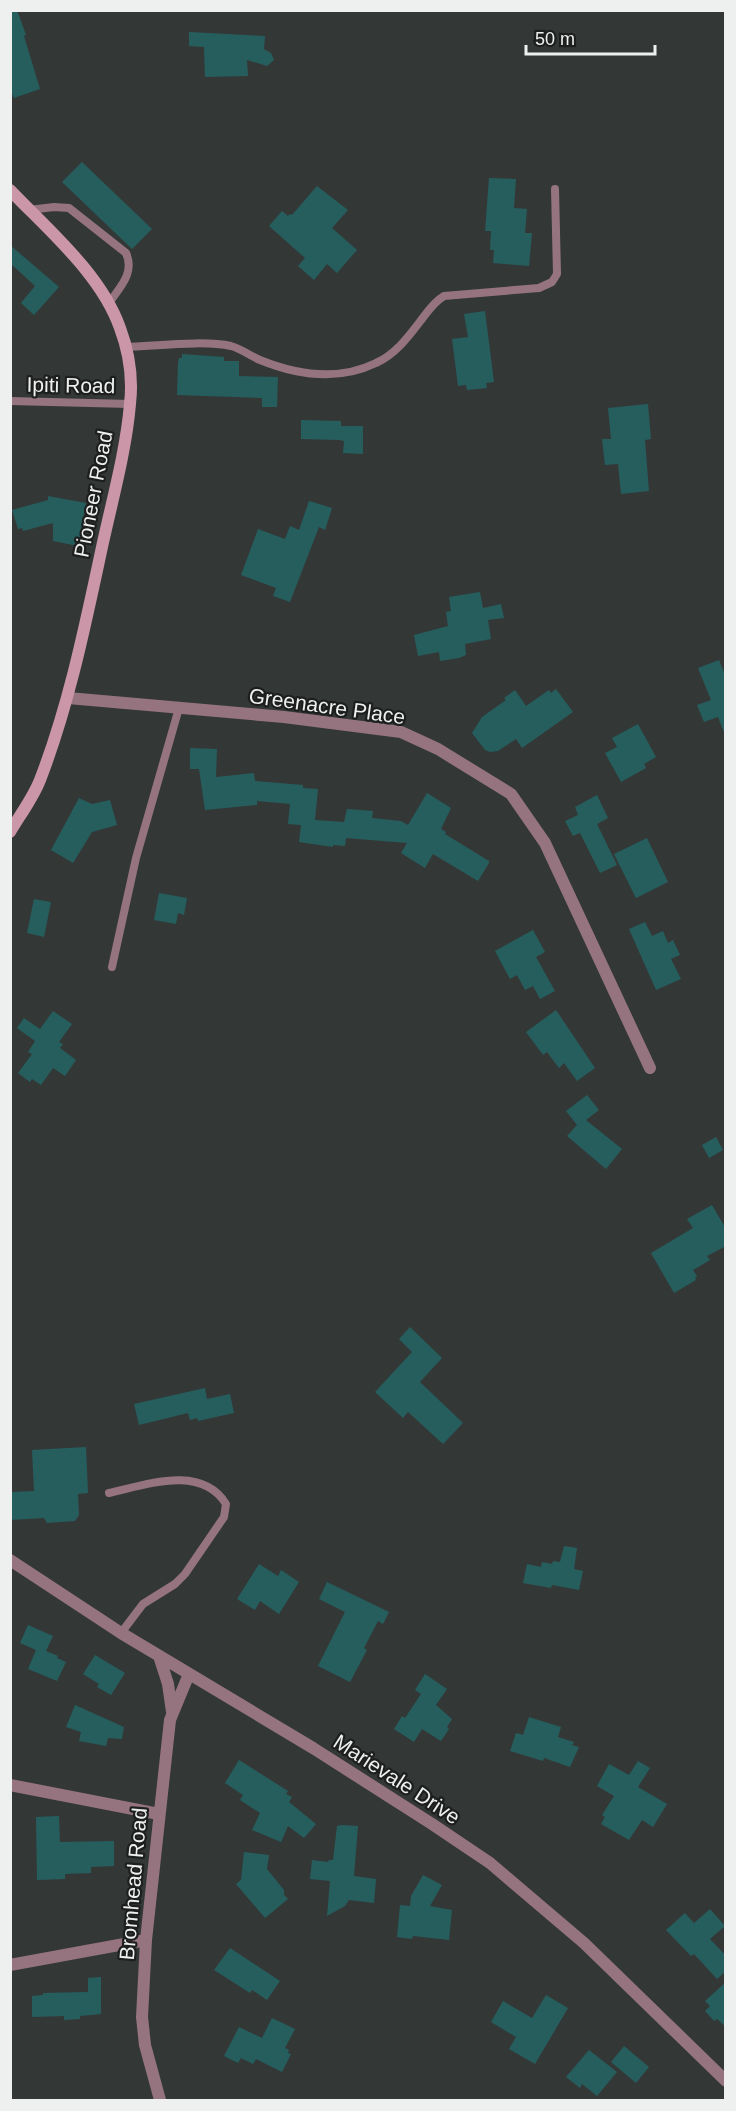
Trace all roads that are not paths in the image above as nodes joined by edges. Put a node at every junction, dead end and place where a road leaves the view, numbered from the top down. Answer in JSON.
{"nodes":[{"id":1,"x":555,"y":189,"type":"dead end"},
{"id":2,"x":10,"y":190,"type":"edge"},
{"id":3,"x":29,"y":210,"type":"junction"},
{"id":4,"x":109,"y":303,"type":"junction"},
{"id":5,"x":126,"y":347,"type":"junction"},
{"id":6,"x":10,"y":401,"type":"edge"},
{"id":7,"x":130,"y":404,"type":"junction"},
{"id":8,"x":68,"y":698,"type":"junction"},
{"id":9,"x":179,"y":708,"type":"junction"},
{"id":10,"x":10,"y":831,"type":"edge"},
{"id":11,"x":112,"y":967,"type":"dead end"},
{"id":12,"x":650,"y":1068,"type":"dead end"},
{"id":13,"x":109,"y":1493,"type":"dead end"},
{"id":14,"x":10,"y":1560,"type":"edge"},
{"id":15,"x":121,"y":1633,"type":"junction"},
{"id":16,"x":159,"y":1656,"type":"junction"},
{"id":17,"x":189,"y":1674,"type":"junction"},
{"id":18,"x":173,"y":1713,"type":"junction"},
{"id":19,"x":10,"y":1785,"type":"edge"},
{"id":20,"x":159,"y":1814,"type":"junction"},
{"id":21,"x":146,"y":1940,"type":"junction"},
{"id":22,"x":10,"y":1965,"type":"edge"},
{"id":23,"x":726,"y":2081,"type":"edge"},
{"id":24,"x":160,"y":2100,"type":"edge"}],
"edges":[{"from":1,"to":5,"type":"lane"},
{"from":2,"to":3,"type":"main road","name":"Pioneer Road"},
{"from":3,"to":4,"type":"main road","name":"Pioneer Road"},
{"from":3,"to":4,"type":"lane"},
{"from":4,"to":5,"type":"main road","name":"Pioneer Road"},
{"from":5,"to":7,"type":"main road","name":"Pioneer Road"},
{"from":6,"to":7,"type":"lane","name":"Ipiti Road"},
{"from":7,"to":8,"type":"main road","name":"Pioneer Road"},
{"from":8,"to":9,"type":"street","name":"Greenacre Place"},
{"from":8,"to":10,"type":"main road","name":"Pioneer Road"},
{"from":9,"to":11,"type":"lane"},
{"from":9,"to":12,"type":"street","name":"Greenacre Place"},
{"from":13,"to":15,"type":"lane"},
{"from":14,"to":15,"type":"street","name":"Marievale Drive"},
{"from":15,"to":16,"type":"street","name":"Marievale Drive"},
{"from":16,"to":17,"type":"street","name":"Marievale Drive"},
{"from":16,"to":18,"type":"street"},
{"from":17,"to":18,"type":"street","name":"Bromhead Road"},
{"from":17,"to":23,"type":"street","name":"Marievale Drive"},
{"from":18,"to":20,"type":"street","name":"Bromhead Road"},
{"from":19,"to":20,"type":"street"},
{"from":20,"to":21,"type":"street","name":"Bromhead Road"},
{"from":21,"to":22,"type":"street"},
{"from":21,"to":24,"type":"street","name":"Bromhead Road"}]}
